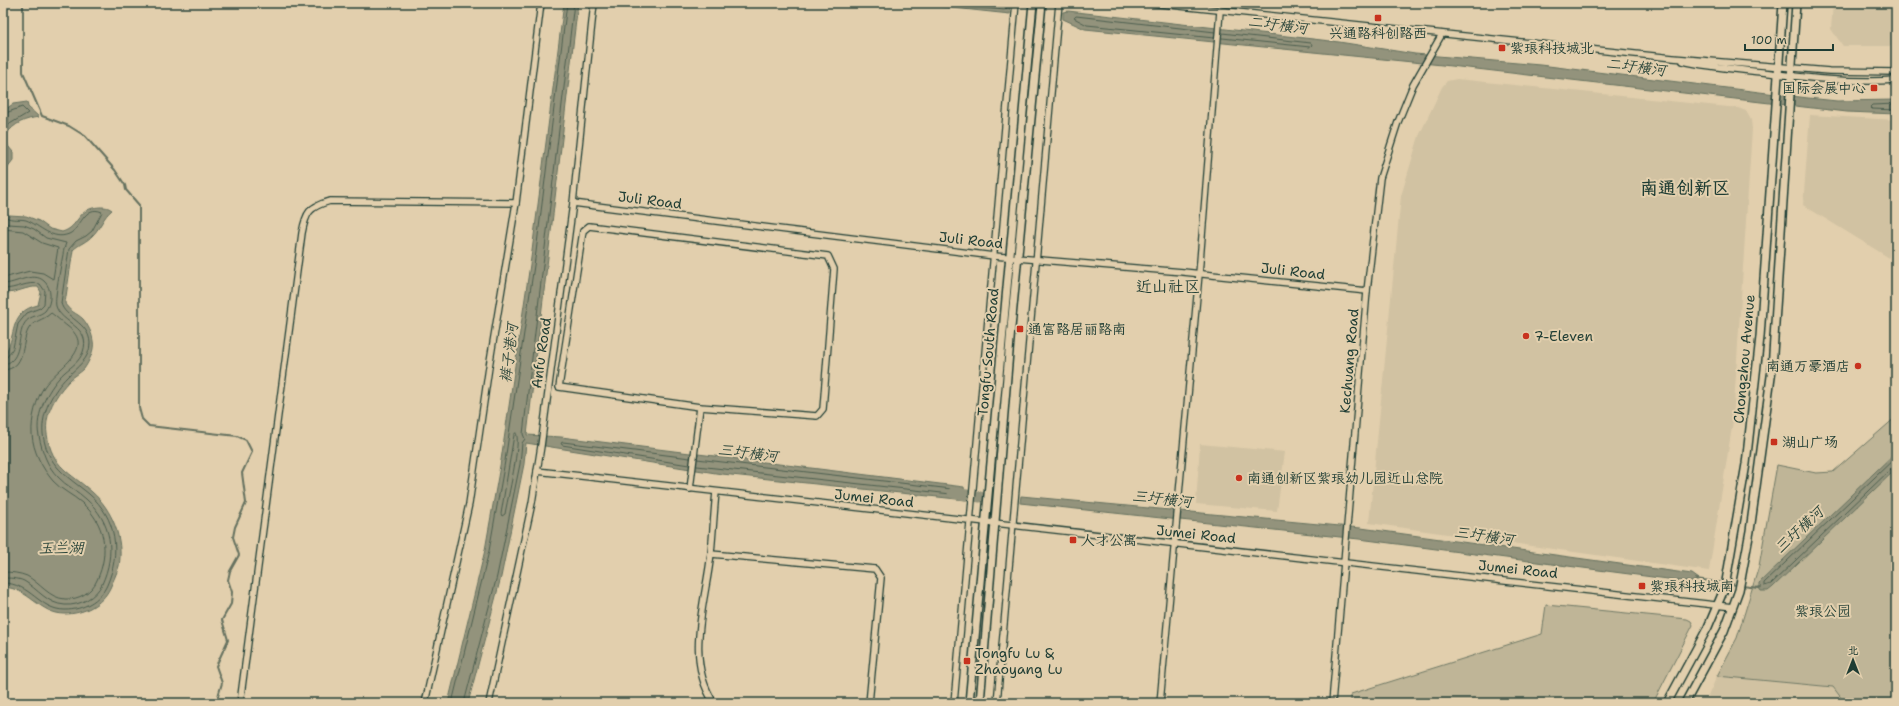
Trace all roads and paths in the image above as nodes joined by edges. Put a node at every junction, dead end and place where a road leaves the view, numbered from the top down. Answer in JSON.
{"nodes":[{"id":1,"x":541,"y":3,"type":"edge"},
{"id":2,"x":594,"y":3,"type":"edge"},
{"id":3,"x":1016,"y":3,"type":"edge"},
{"id":4,"x":1033,"y":3,"type":"edge"},
{"id":5,"x":1042,"y":3,"type":"edge"},
{"id":6,"x":1059,"y":3,"type":"edge"},
{"id":7,"x":1151,"y":3,"type":"edge"},
{"id":8,"x":1783,"y":3,"type":"edge"},
{"id":9,"x":1796,"y":3,"type":"edge"},
{"id":10,"x":1220,"y":10,"type":"junction"},
{"id":11,"x":1442,"y":34,"type":"junction"},
{"id":12,"x":1778,"y":71,"type":"junction"},
{"id":13,"x":1792,"y":72,"type":"junction"},
{"id":14,"x":1896,"y":72,"type":"edge"},
{"id":15,"x":1896,"y":80,"type":"edge"},
{"id":16,"x":573,"y":203,"type":"junction"},
{"id":17,"x":516,"y":204,"type":"junction"},
{"id":18,"x":994,"y":256,"type":"junction"},
{"id":19,"x":1010,"y":256,"type":"junction"},
{"id":20,"x":1018,"y":257,"type":"junction"},
{"id":21,"x":1036,"y":258,"type":"junction"},
{"id":22,"x":1199,"y":274,"type":"junction"},
{"id":23,"x":1368,"y":291,"type":"junction"},
{"id":24,"x":700,"y":407,"type":"junction"},
{"id":25,"x":537,"y":471,"type":"junction"},
{"id":26,"x":690,"y":489,"type":"junction"},
{"id":27,"x":716,"y":492,"type":"junction"},
{"id":28,"x":969,"y":520,"type":"junction"},
{"id":29,"x":986,"y":522,"type":"junction"},
{"id":30,"x":996,"y":523,"type":"junction"},
{"id":31,"x":1012,"y":525,"type":"junction"},
{"id":32,"x":1176,"y":543,"type":"junction"},
{"id":33,"x":711,"y":554,"type":"junction"},
{"id":34,"x":1344,"y":562,"type":"junction"},
{"id":35,"x":1718,"y":604,"type":"junction"},
{"id":36,"x":1733,"y":606,"type":"junction"},
{"id":37,"x":240,"y":703,"type":"edge"},
{"id":38,"x":425,"y":703,"type":"edge"},
{"id":39,"x":489,"y":703,"type":"edge"},
{"id":40,"x":714,"y":703,"type":"edge"},
{"id":41,"x":869,"y":703,"type":"edge"},
{"id":42,"x":954,"y":703,"type":"edge"},
{"id":43,"x":969,"y":703,"type":"edge"},
{"id":44,"x":980,"y":703,"type":"edge"},
{"id":45,"x":996,"y":703,"type":"edge"},
{"id":46,"x":1160,"y":703,"type":"edge"},
{"id":47,"x":1332,"y":703,"type":"edge"},
{"id":48,"x":1668,"y":703,"type":"edge"},
{"id":49,"x":1685,"y":703,"type":"edge"}],
"edges":[{"from":1,"to":17,"type":"street"},
{"from":2,"to":16,"type":"street","name":"Anfu Road"},
{"from":3,"to":18,"type":"street"},
{"from":4,"to":19,"type":"main road","name":"Tongfu South Road"},
{"from":5,"to":20,"type":"main road","name":"Tongfu South Road"},
{"from":6,"to":21,"type":"street"},
{"from":7,"to":10,"type":"street"},
{"from":8,"to":12,"type":"main road","name":"Chongzhou Avenue"},
{"from":9,"to":13,"type":"main road","name":"Chongzhou Avenue"},
{"from":10,"to":11,"type":"street"},
{"from":10,"to":22,"type":"street"},
{"from":11,"to":12,"type":"street"},
{"from":11,"to":23,"type":"street","name":"Kechuang Road"},
{"from":12,"to":13,"type":"street"},
{"from":12,"to":35,"type":"main road","name":"Chongzhou Avenue"},
{"from":13,"to":14,"type":"street"},
{"from":13,"to":15,"type":"street"},
{"from":13,"to":36,"type":"main road","name":"Chongzhou Avenue"},
{"from":16,"to":18,"type":"street","name":"Juli Road"},
{"from":16,"to":25,"type":"street","name":"Anfu Road"},
{"from":17,"to":37,"type":"street"},
{"from":17,"to":38,"type":"street"},
{"from":18,"to":19,"type":"street","name":"Juli Road"},
{"from":18,"to":28,"type":"street"},
{"from":19,"to":20,"type":"street","name":"Juli Road"},
{"from":19,"to":29,"type":"main road","name":"Tongfu South Road"},
{"from":20,"to":21,"type":"street","name":"Juli Road"},
{"from":20,"to":30,"type":"main road","name":"Tongfu South Road"},
{"from":21,"to":22,"type":"street","name":"Juli Road"},
{"from":21,"to":31,"type":"street"},
{"from":22,"to":23,"type":"street","name":"Juli Road"},
{"from":22,"to":32,"type":"street"},
{"from":23,"to":34,"type":"street","name":"Kechuang Road"},
{"from":24,"to":24,"type":"street"},
{"from":24,"to":26,"type":"street"},
{"from":25,"to":26,"type":"street","name":"Jumei Road"},
{"from":25,"to":39,"type":"street","name":"Anfu Road"},
{"from":26,"to":27,"type":"street","name":"Jumei Road"},
{"from":27,"to":28,"type":"street","name":"Jumei Road"},
{"from":27,"to":33,"type":"street"},
{"from":28,"to":29,"type":"street","name":"Jumei Road"},
{"from":28,"to":42,"type":"street"},
{"from":29,"to":30,"type":"street","name":"Jumei Road"},
{"from":29,"to":43,"type":"main road","name":"Tongfu South Road"},
{"from":30,"to":31,"type":"street","name":"Jumei Road"},
{"from":30,"to":44,"type":"main road","name":"Tongfu South Road"},
{"from":31,"to":32,"type":"street","name":"Jumei Road"},
{"from":31,"to":45,"type":"street"},
{"from":32,"to":34,"type":"street","name":"Jumei Road"},
{"from":32,"to":46,"type":"street"},
{"from":33,"to":40,"type":"street"},
{"from":33,"to":41,"type":"street"},
{"from":34,"to":35,"type":"street","name":"Jumei Road"},
{"from":34,"to":47,"type":"street","name":"Kechuang Road"},
{"from":35,"to":36,"type":"street","name":"Jumei Road"},
{"from":35,"to":48,"type":"main road","name":"Chongzhou Avenue"},
{"from":36,"to":49,"type":"main road","name":"Chongzhou Avenue"}]}
